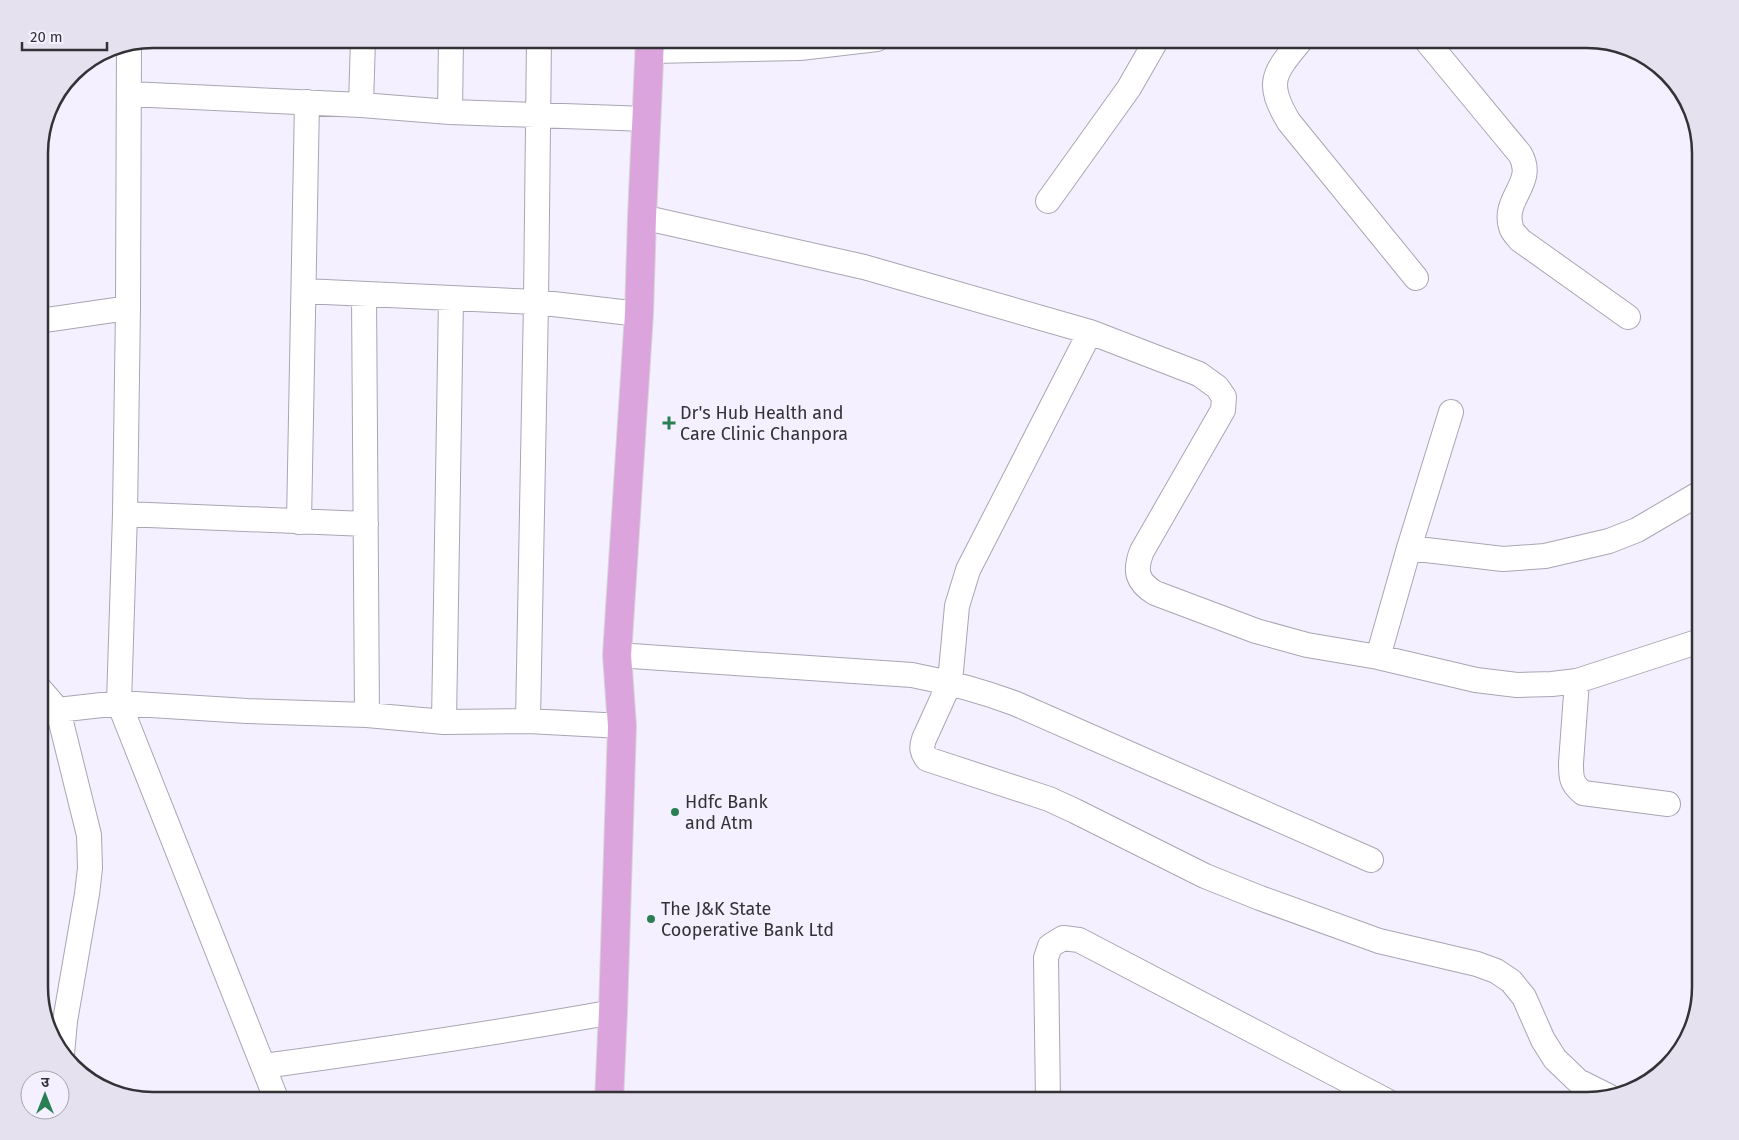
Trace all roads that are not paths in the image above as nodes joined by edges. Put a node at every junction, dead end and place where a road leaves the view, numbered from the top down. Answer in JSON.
{"nodes":[{"id":1,"x":363,"y":48,"type":"edge"},
{"id":2,"x":451,"y":48,"type":"edge"},
{"id":3,"x":539,"y":48,"type":"edge"},
{"id":4,"x":650,"y":48,"type":"edge"},
{"id":5,"x":1152,"y":48,"type":"edge"},
{"id":6,"x":1295,"y":48,"type":"edge"},
{"id":7,"x":1432,"y":48,"type":"edge"},
{"id":8,"x":129,"y":50,"type":"edge"},
{"id":9,"x":130,"y":94,"type":"junction"},
{"id":10,"x":307,"y":102,"type":"junction"},
{"id":11,"x":360,"y":105,"type":"junction"},
{"id":12,"x":450,"y":112,"type":"junction"},
{"id":13,"x":539,"y":114,"type":"junction"},
{"id":14,"x":647,"y":119,"type":"junction"},
{"id":15,"x":1048,"y":201,"type":"dead end"},
{"id":16,"x":642,"y":218,"type":"junction"},
{"id":17,"x":1416,"y":278,"type":"dead end"},
{"id":18,"x":304,"y":291,"type":"junction"},
{"id":19,"x":364,"y":294,"type":"junction"},
{"id":20,"x":451,"y":298,"type":"junction"},
{"id":21,"x":536,"y":302,"type":"junction"},
{"id":22,"x":128,"y":308,"type":"junction"},
{"id":23,"x":639,"y":314,"type":"junction"},
{"id":24,"x":1628,"y":317,"type":"dead end"},
{"id":25,"x":48,"y":320,"type":"edge"},
{"id":26,"x":1090,"y":332,"type":"junction"},
{"id":27,"x":1451,"y":412,"type":"dead end"},
{"id":28,"x":1692,"y":498,"type":"edge"},
{"id":29,"x":125,"y":514,"type":"junction"},
{"id":30,"x":299,"y":522,"type":"junction"},
{"id":31,"x":366,"y":524,"type":"junction"},
{"id":32,"x":1409,"y":548,"type":"junction"},
{"id":33,"x":1692,"y":644,"type":"edge"},
{"id":34,"x":617,"y":655,"type":"junction"},
{"id":35,"x":1378,"y":657,"type":"junction"},
{"id":36,"x":1577,"y":681,"type":"junction"},
{"id":37,"x":950,"y":682,"type":"junction"},
{"id":38,"x":48,"y":698,"type":"edge"},
{"id":39,"x":120,"y":703,"type":"junction"},
{"id":40,"x":58,"y":710,"type":"junction"},
{"id":41,"x":367,"y":716,"type":"junction"},
{"id":42,"x":528,"y":721,"type":"junction"},
{"id":43,"x":444,"y":722,"type":"junction"},
{"id":44,"x":622,"y":726,"type":"junction"},
{"id":45,"x":1668,"y":804,"type":"dead end"},
{"id":46,"x":1371,"y":860,"type":"dead end"},
{"id":47,"x":613,"y":1012,"type":"junction"},
{"id":48,"x":63,"y":1042,"type":"edge"},
{"id":49,"x":264,"y":1066,"type":"junction"},
{"id":50,"x":1599,"y":1091,"type":"edge"},
{"id":51,"x":274,"y":1092,"type":"edge"},
{"id":52,"x":609,"y":1092,"type":"edge"},
{"id":53,"x":1048,"y":1092,"type":"edge"},
{"id":54,"x":1370,"y":1092,"type":"edge"}],
"edges":[{"from":1,"to":11,"type":"street"},
{"from":2,"to":12,"type":"street"},
{"from":3,"to":13,"type":"street"},
{"from":4,"to":14,"type":"main road"},
{"from":5,"to":15,"type":"street"},
{"from":6,"to":17,"type":"street"},
{"from":7,"to":24,"type":"street"},
{"from":8,"to":9,"type":"street"},
{"from":9,"to":10,"type":"street"},
{"from":9,"to":22,"type":"street"},
{"from":10,"to":11,"type":"street"},
{"from":10,"to":18,"type":"street"},
{"from":11,"to":12,"type":"street"},
{"from":12,"to":13,"type":"street"},
{"from":13,"to":14,"type":"street"},
{"from":13,"to":21,"type":"street"},
{"from":14,"to":16,"type":"main road"},
{"from":16,"to":23,"type":"main road"},
{"from":16,"to":26,"type":"street"},
{"from":18,"to":19,"type":"street"},
{"from":18,"to":30,"type":"street"},
{"from":19,"to":20,"type":"street"},
{"from":19,"to":31,"type":"street"},
{"from":20,"to":21,"type":"street"},
{"from":20,"to":43,"type":"street"},
{"from":21,"to":23,"type":"street"},
{"from":21,"to":42,"type":"street"},
{"from":22,"to":25,"type":"street"},
{"from":22,"to":29,"type":"street"},
{"from":23,"to":34,"type":"main road"},
{"from":26,"to":35,"type":"street"},
{"from":26,"to":37,"type":"street"},
{"from":27,"to":32,"type":"street"},
{"from":28,"to":32,"type":"street"},
{"from":29,"to":30,"type":"street"},
{"from":29,"to":39,"type":"street"},
{"from":30,"to":31,"type":"street"},
{"from":31,"to":41,"type":"street"},
{"from":32,"to":35,"type":"street"},
{"from":33,"to":36,"type":"street"},
{"from":34,"to":37,"type":"street"},
{"from":34,"to":44,"type":"main road"},
{"from":35,"to":36,"type":"street"},
{"from":36,"to":45,"type":"street"},
{"from":37,"to":46,"type":"street"},
{"from":37,"to":50,"type":"street"},
{"from":38,"to":40,"type":"street"},
{"from":39,"to":40,"type":"street"},
{"from":39,"to":41,"type":"street"},
{"from":39,"to":49,"type":"street"},
{"from":40,"to":48,"type":"street"},
{"from":41,"to":43,"type":"street"},
{"from":42,"to":43,"type":"street"},
{"from":42,"to":44,"type":"street"},
{"from":44,"to":47,"type":"main road"},
{"from":47,"to":49,"type":"street"},
{"from":47,"to":52,"type":"main road"},
{"from":49,"to":51,"type":"street"},
{"from":53,"to":54,"type":"street"}]}
